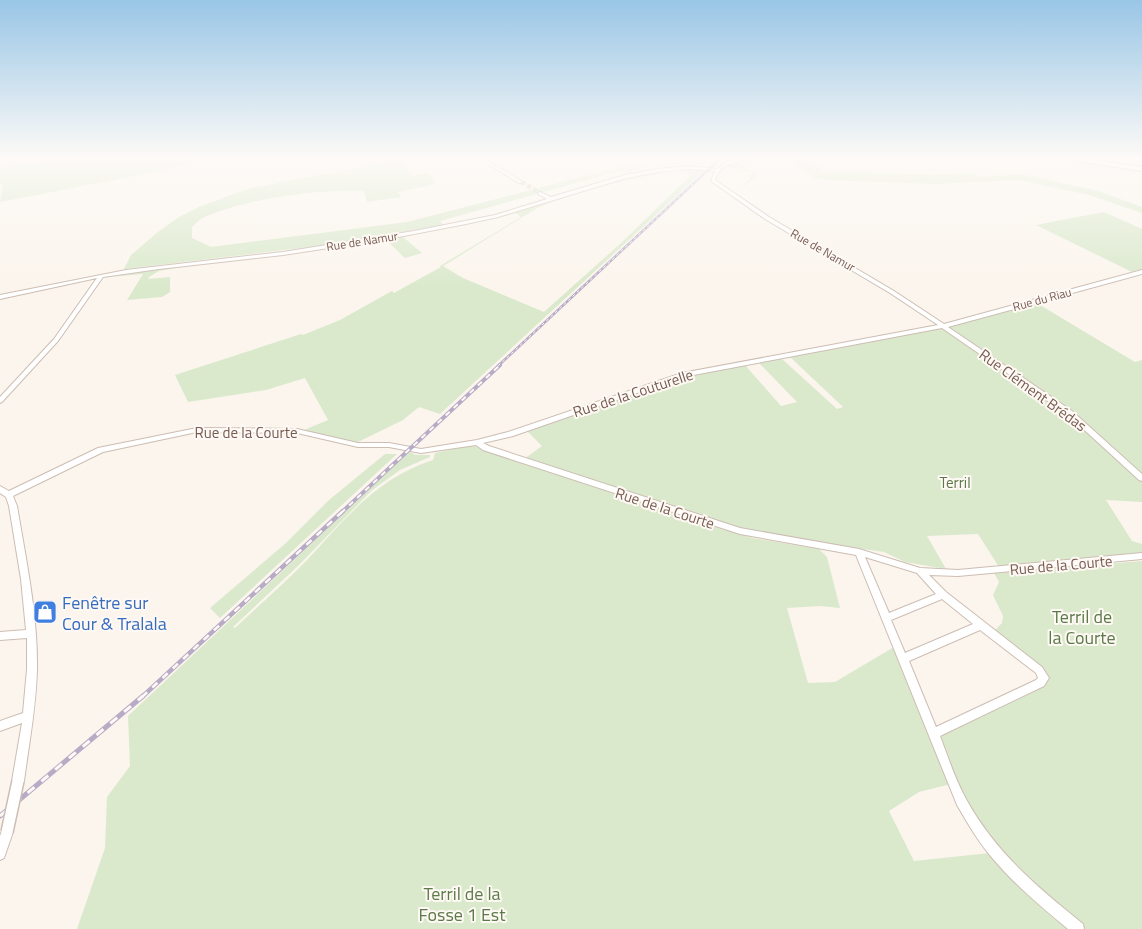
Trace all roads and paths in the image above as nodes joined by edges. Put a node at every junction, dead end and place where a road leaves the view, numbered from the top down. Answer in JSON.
{"nodes":[{"id":1,"x":550,"y":200,"type":"edge"},
{"id":2,"x":740,"y":200,"type":"edge"},
{"id":3,"x":1142,"y":272,"type":"edge"},
{"id":4,"x":101,"y":277,"type":"junction"},
{"id":5,"x":0,"y":296,"type":"edge"},
{"id":6,"x":943,"y":326,"type":"junction"},
{"id":7,"x":0,"y":401,"type":"edge"},
{"id":8,"x":477,"y":442,"type":"junction"},
{"id":9,"x":414,"y":451,"type":"joint"},
{"id":10,"x":1142,"y":478,"type":"edge"},
{"id":11,"x":0,"y":489,"type":"edge"},
{"id":12,"x":9,"y":494,"type":"junction"},
{"id":13,"x":858,"y":552,"type":"junction"},
{"id":14,"x":1142,"y":556,"type":"edge"},
{"id":15,"x":920,"y":571,"type":"junction"},
{"id":16,"x":943,"y":595,"type":"junction"},
{"id":17,"x":886,"y":618,"type":"junction"},
{"id":18,"x":981,"y":625,"type":"junction"},
{"id":19,"x":31,"y":634,"type":"junction"},
{"id":20,"x":0,"y":636,"type":"edge"},
{"id":21,"x":903,"y":659,"type":"junction"},
{"id":22,"x":28,"y":716,"type":"junction"},
{"id":23,"x":0,"y":726,"type":"edge"},
{"id":24,"x":934,"y":733,"type":"junction"},
{"id":25,"x":0,"y":854,"type":"edge"},
{"id":26,"x":1078,"y":929,"type":"edge"}],
"edges":[{"from":1,"to":4,"type":"street","name":"Rue de Namur"},
{"from":2,"to":6,"type":"street","name":"Rue de Namur"},
{"from":3,"to":6,"type":"street","name":"Rue du Riau"},
{"from":4,"to":5,"type":"street","name":"Rue de Namur"},
{"from":4,"to":7,"type":"street"},
{"from":6,"to":8,"type":"street","name":"Rue de la Couturelle"},
{"from":6,"to":10,"type":"street","name":"Rue Clément Brédas"},
{"from":8,"to":9,"type":"street","name":"Rue de la Couturelle"},
{"from":8,"to":13,"type":"street","name":"Rue de la Courte"},
{"from":9,"to":12,"type":"street","name":"Rue de la Courte"},
{"from":11,"to":12,"type":"street"},
{"from":12,"to":19,"type":"street"},
{"from":13,"to":15,"type":"street","name":"Rue de la Courte"},
{"from":13,"to":17,"type":"street"},
{"from":14,"to":15,"type":"street","name":"Rue de la Courte"},
{"from":15,"to":16,"type":"street","name":"Rue de la Courte"},
{"from":16,"to":17,"type":"street"},
{"from":16,"to":18,"type":"street","name":"Rue de la Courte"},
{"from":17,"to":21,"type":"street"},
{"from":18,"to":21,"type":"street"},
{"from":18,"to":24,"type":"street","name":"Rue de la Courte"},
{"from":19,"to":20,"type":"street"},
{"from":19,"to":22,"type":"street"},
{"from":21,"to":24,"type":"street"},
{"from":22,"to":23,"type":"street"},
{"from":22,"to":25,"type":"street","bridge":true},
{"from":24,"to":26,"type":"street"}]}
